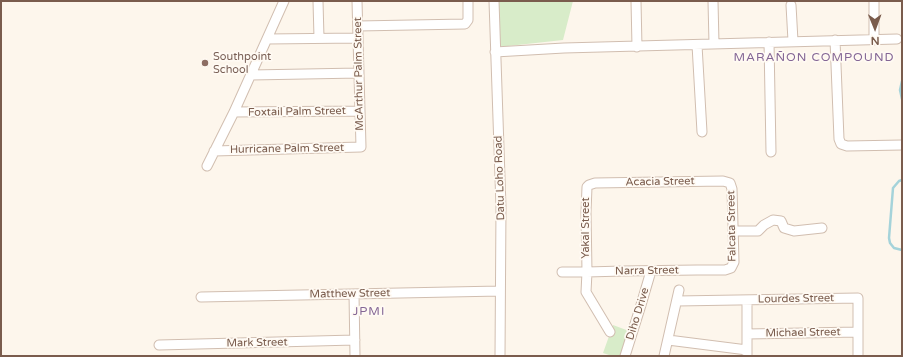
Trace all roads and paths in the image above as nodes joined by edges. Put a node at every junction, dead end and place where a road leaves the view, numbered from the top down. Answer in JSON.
{"nodes":[{"id":1,"x":284,"y":1,"type":"edge"},
{"id":2,"x":318,"y":1,"type":"edge"},
{"id":3,"x":357,"y":1,"type":"edge"},
{"id":4,"x":468,"y":1,"type":"edge"},
{"id":5,"x":494,"y":1,"type":"edge"},
{"id":6,"x":636,"y":1,"type":"edge"},
{"id":7,"x":713,"y":1,"type":"edge"},
{"id":8,"x":874,"y":1,"type":"edge"},
{"id":9,"x":791,"y":5,"type":"dead end"},
{"id":10,"x":358,"y":26,"type":"junction"},
{"id":11,"x":319,"y":38,"type":"junction"},
{"id":12,"x":358,"y":38,"type":"junction"},
{"id":13,"x":267,"y":39,"type":"junction"},
{"id":14,"x":897,"y":39,"type":"dead end"},
{"id":15,"x":835,"y":40,"type":"junction"},
{"id":16,"x":874,"y":40,"type":"junction"},
{"id":17,"x":793,"y":41,"type":"junction"},
{"id":18,"x":769,"y":42,"type":"junction"},
{"id":19,"x":697,"y":44,"type":"junction"},
{"id":20,"x":714,"y":44,"type":"junction"},
{"id":21,"x":637,"y":47,"type":"junction"},
{"id":22,"x":495,"y":52,"type":"junction"},
{"id":23,"x":359,"y":73,"type":"junction"},
{"id":24,"x":251,"y":75,"type":"junction"},
{"id":25,"x":360,"y":111,"type":"junction"},
{"id":26,"x":234,"y":112,"type":"junction"},
{"id":27,"x":702,"y":132,"type":"dead end"},
{"id":28,"x":902,"y":145,"type":"edge"},
{"id":29,"x":361,"y":147,"type":"joint"},
{"id":30,"x":214,"y":151,"type":"junction"},
{"id":31,"x":771,"y":152,"type":"dead end"},
{"id":32,"x":207,"y":166,"type":"dead end"},
{"id":33,"x":730,"y":183,"type":"joint"},
{"id":34,"x":589,"y":185,"type":"joint"},
{"id":35,"x":822,"y":228,"type":"dead end"},
{"id":36,"x":733,"y":231,"type":"junction"},
{"id":37,"x":731,"y":268,"type":"joint"},
{"id":38,"x":650,"y":271,"type":"junction"},
{"id":39,"x":562,"y":272,"type":"dead end"},
{"id":40,"x":586,"y":272,"type":"junction"},
{"id":41,"x":500,"y":290,"type":"junction"},
{"id":42,"x":679,"y":290,"type":"dead end"},
{"id":43,"x":354,"y":294,"type":"junction"},
{"id":44,"x":201,"y":297,"type":"dead end"},
{"id":45,"x":747,"y":300,"type":"junction"},
{"id":46,"x":677,"y":301,"type":"junction"},
{"id":47,"x":610,"y":332,"type":"dead end"},
{"id":48,"x":858,"y":332,"type":"junction"},
{"id":49,"x":748,"y":334,"type":"junction"},
{"id":50,"x":355,"y":340,"type":"junction"},
{"id":51,"x":668,"y":340,"type":"junction"},
{"id":52,"x":159,"y":345,"type":"dead end"},
{"id":53,"x":748,"y":353,"type":"edge"},
{"id":54,"x":355,"y":356,"type":"edge"},
{"id":55,"x":500,"y":356,"type":"edge"},
{"id":56,"x":625,"y":356,"type":"edge"},
{"id":57,"x":664,"y":356,"type":"edge"},
{"id":58,"x":858,"y":356,"type":"edge"}],
"edges":[{"from":1,"to":13,"type":"street"},
{"from":2,"to":11,"type":"street"},
{"from":3,"to":10,"type":"street","name":"McArthur Palm Street"},
{"from":4,"to":10,"type":"street"},
{"from":5,"to":22,"type":"street","name":"Datu Loho Road"},
{"from":6,"to":21,"type":"street"},
{"from":7,"to":20,"type":"street"},
{"from":8,"to":16,"type":"street"},
{"from":9,"to":17,"type":"street"},
{"from":10,"to":12,"type":"street","name":"McArthur Palm Street"},
{"from":11,"to":12,"type":"street"},
{"from":11,"to":13,"type":"street"},
{"from":12,"to":23,"type":"street","name":"McArthur Palm Street"},
{"from":13,"to":24,"type":"street"},
{"from":14,"to":16,"type":"street"},
{"from":15,"to":16,"type":"street"},
{"from":15,"to":17,"type":"street"},
{"from":15,"to":28,"type":"street"},
{"from":17,"to":18,"type":"street"},
{"from":18,"to":20,"type":"street"},
{"from":18,"to":31,"type":"street"},
{"from":19,"to":20,"type":"street"},
{"from":19,"to":21,"type":"street"},
{"from":19,"to":27,"type":"street"},
{"from":21,"to":22,"type":"street"},
{"from":22,"to":41,"type":"street","name":"Datu Loho Road"},
{"from":23,"to":24,"type":"street"},
{"from":23,"to":25,"type":"street","name":"McArthur Palm Street"},
{"from":24,"to":26,"type":"street"},
{"from":25,"to":26,"type":"street","name":"Foxtail Palm Street"},
{"from":25,"to":29,"type":"street","name":"McArthur Palm Street"},
{"from":26,"to":30,"type":"street"},
{"from":29,"to":30,"type":"street","name":"Hurricane Palm Street"},
{"from":30,"to":32,"type":"street"},
{"from":33,"to":34,"type":"street","name":"Acacia Street"},
{"from":33,"to":36,"type":"street","name":"Falcata Street"},
{"from":34,"to":40,"type":"street","name":"Yakal Street"},
{"from":35,"to":36,"type":"street"},
{"from":36,"to":37,"type":"street","name":"Falcata Street"},
{"from":37,"to":38,"type":"street","name":"Narra Street"},
{"from":38,"to":40,"type":"street","name":"Narra Street"},
{"from":38,"to":56,"type":"street","name":"Diho Drive"},
{"from":39,"to":40,"type":"street","name":"Narra Street"},
{"from":40,"to":47,"type":"street","name":"Yakal Street"},
{"from":41,"to":43,"type":"street","name":"Matthew Street"},
{"from":41,"to":55,"type":"street","name":"Datu Loho Road"},
{"from":42,"to":46,"type":"street"},
{"from":43,"to":44,"type":"street","name":"Matthew Street"},
{"from":43,"to":50,"type":"street"},
{"from":45,"to":46,"type":"street","name":"Lourdes Street"},
{"from":45,"to":48,"type":"street","name":"Lourdes Street"},
{"from":45,"to":49,"type":"street"},
{"from":46,"to":51,"type":"street"},
{"from":48,"to":49,"type":"street","name":"Michael Street"},
{"from":48,"to":58,"type":"street","name":"Lourdes Street"},
{"from":49,"to":53,"type":"street"},
{"from":50,"to":52,"type":"street","name":"Mark Street"},
{"from":50,"to":54,"type":"street"},
{"from":51,"to":53,"type":"street"},
{"from":51,"to":57,"type":"street"}]}
